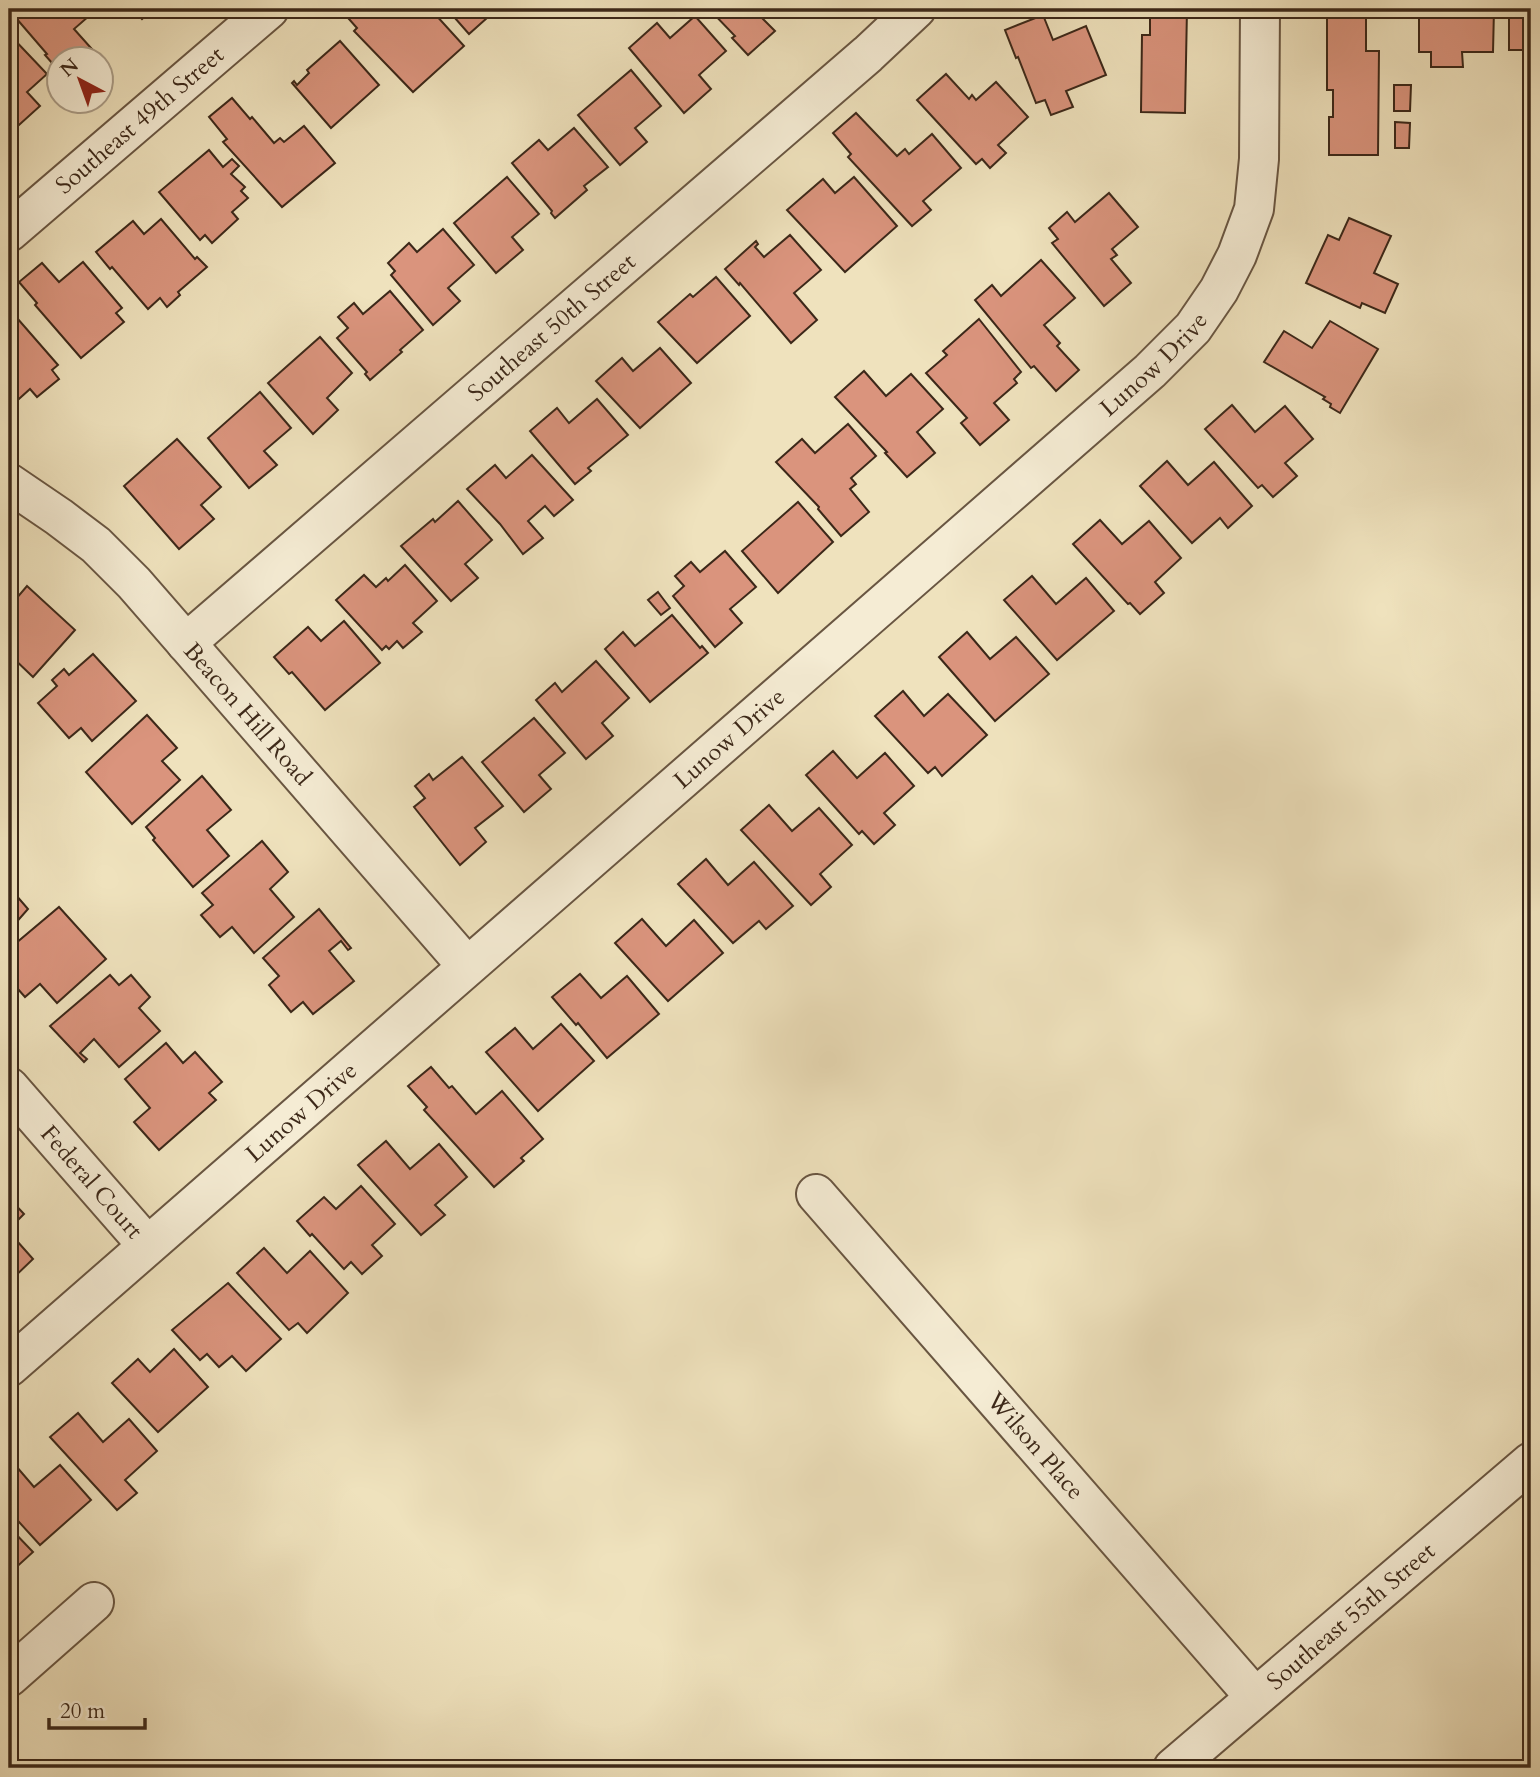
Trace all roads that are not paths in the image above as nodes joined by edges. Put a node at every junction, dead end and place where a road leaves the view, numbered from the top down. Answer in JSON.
{"nodes":[{"id":1,"x":269,"y":9,"type":"edge"},
{"id":2,"x":916,"y":9,"type":"edge"},
{"id":3,"x":1260,"y":9,"type":"edge"},
{"id":4,"x":9,"y":233,"type":"edge"},
{"id":5,"x":9,"y":483,"type":"edge"},
{"id":6,"x":186,"y":643,"type":"junction"},
{"id":7,"x":467,"y":966,"type":"junction"},
{"id":8,"x":9,"y":1087,"type":"edge"},
{"id":9,"x":816,"y":1194,"type":"dead end"},
{"id":10,"x":147,"y":1245,"type":"junction"},
{"id":11,"x":9,"y":1367,"type":"edge"},
{"id":12,"x":1531,"y":1462,"type":"edge"},
{"id":13,"x":94,"y":1602,"type":"dead end"},
{"id":14,"x":9,"y":1677,"type":"edge"},
{"id":15,"x":1255,"y":1697,"type":"junction"},
{"id":16,"x":1173,"y":1768,"type":"edge"}],
"edges":[{"from":1,"to":4,"type":"street","name":"Southeast 49th Street"},
{"from":2,"to":6,"type":"street","name":"Southeast 50th Street"},
{"from":3,"to":7,"type":"street","name":"Lunow Drive"},
{"from":5,"to":6,"type":"street","name":"Beacon Hill Road"},
{"from":6,"to":7,"type":"street","name":"Beacon Hill Road"},
{"from":7,"to":10,"type":"street","name":"Lunow Drive"},
{"from":8,"to":10,"type":"street","name":"Federal Court"},
{"from":9,"to":15,"type":"street","name":"Wilson Place"},
{"from":10,"to":11,"type":"street","name":"Lunow Drive"},
{"from":12,"to":15,"type":"street","name":"Southeast 55th Street"},
{"from":13,"to":14,"type":"street"},
{"from":15,"to":16,"type":"street","name":"Southeast 55th Street"}]}
